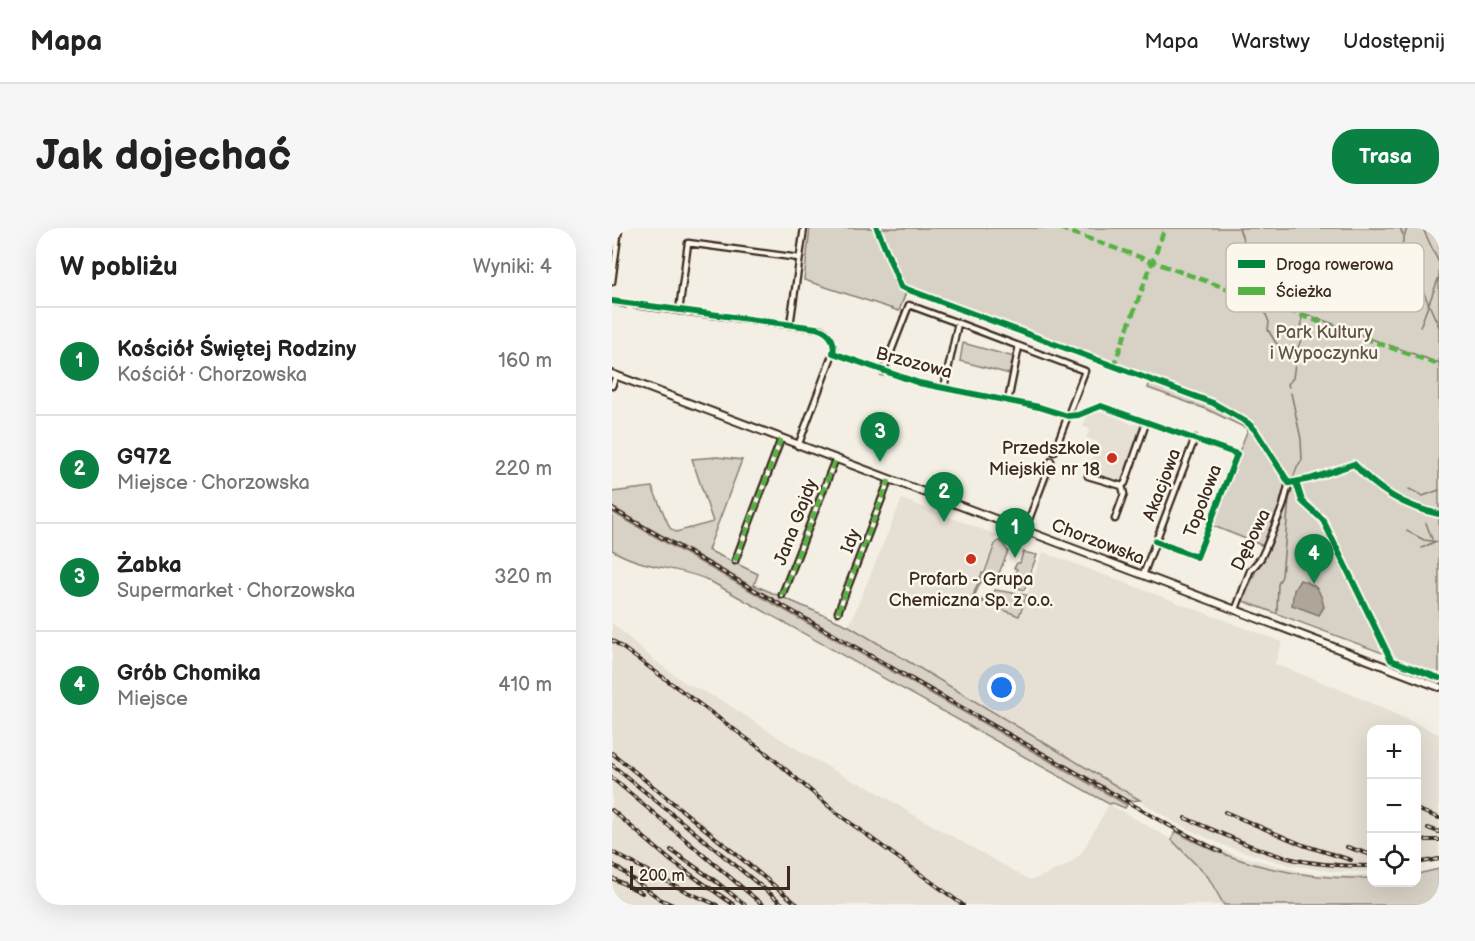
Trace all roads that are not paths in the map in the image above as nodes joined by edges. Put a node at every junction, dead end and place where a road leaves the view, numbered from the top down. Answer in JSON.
{"nodes":[{"id":1,"x":619,"y":228,"type":"edge"},
{"id":2,"x":804,"y":228,"type":"edge"},
{"id":3,"x":799,"y":258,"type":"junction"},
{"id":4,"x":612,"y":282,"type":"edge"},
{"id":5,"x":612,"y":302,"type":"edge"},
{"id":6,"x":626,"y":303,"type":"dead end"},
{"id":7,"x":635,"y":305,"type":"dead end"},
{"id":8,"x":679,"y":311,"type":"junction"},
{"id":9,"x":958,"y":323,"type":"junction"},
{"id":10,"x":790,"y":325,"type":"junction"},
{"id":11,"x":1019,"y":346,"type":"junction"},
{"id":12,"x":833,"y":353,"type":"junction"},
{"id":13,"x":883,"y":372,"type":"junction"},
{"id":14,"x":614,"y":375,"type":"edge"},
{"id":15,"x":612,"y":386,"type":"edge"},
{"id":16,"x":944,"y":388,"type":"junction"},
{"id":17,"x":1008,"y":401,"type":"junction"},
{"id":18,"x":1068,"y":416,"type":"junction"},
{"id":19,"x":1146,"y":423,"type":"junction"},
{"id":20,"x":1195,"y":438,"type":"junction"},
{"id":21,"x":781,"y":439,"type":"junction"},
{"id":22,"x":798,"y":446,"type":"junction"},
{"id":23,"x":1054,"y":452,"type":"dead end"},
{"id":24,"x":835,"y":460,"type":"junction"},
{"id":25,"x":1051,"y":461,"type":"dead end"},
{"id":26,"x":1088,"y":476,"type":"dead end"},
{"id":27,"x":890,"y":480,"type":"junction"},
{"id":28,"x":1289,"y":483,"type":"dead end"},
{"id":29,"x":1122,"y":486,"type":"junction"},
{"id":30,"x":1115,"y":519,"type":"dead end"},
{"id":31,"x":1025,"y":530,"type":"junction"},
{"id":32,"x":1155,"y":541,"type":"junction"},
{"id":33,"x":735,"y":561,"type":"dead end"},
{"id":34,"x":1143,"y":575,"type":"junction"},
{"id":35,"x":782,"y":595,"type":"dead end"},
{"id":36,"x":1236,"y":609,"type":"junction"},
{"id":37,"x":838,"y":612,"type":"dead end"},
{"id":38,"x":1439,"y":687,"type":"edge"}],
"edges":[{"from":1,"to":4,"type":"street"},
{"from":2,"to":3,"type":"street"},
{"from":3,"to":8,"type":"street"},
{"from":3,"to":10,"type":"street"},
{"from":5,"to":6,"type":"street"},
{"from":7,"to":8,"type":"street"},
{"from":8,"to":10,"type":"street"},
{"from":9,"to":11,"type":"street","name":"Brzozowa"},
{"from":9,"to":13,"type":"street","name":"Brzozowa"},
{"from":9,"to":16,"type":"street","name":"Brzozowa"},
{"from":10,"to":12,"type":"street"},
{"from":11,"to":17,"type":"street"},
{"from":11,"to":18,"type":"street","name":"Brzozowa"},
{"from":12,"to":13,"type":"street","name":"Brzozowa"},
{"from":12,"to":22,"type":"street"},
{"from":13,"to":16,"type":"street","name":"Brzozowa"},
{"from":14,"to":15,"type":"street"},
{"from":14,"to":21,"type":"main road","name":"Chorzowska"},
{"from":16,"to":17,"type":"street","name":"Brzozowa"},
{"from":17,"to":18,"type":"street","name":"Brzozowa"},
{"from":18,"to":19,"type":"street"},
{"from":18,"to":23,"type":"street"},
{"from":19,"to":20,"type":"street"},
{"from":19,"to":29,"type":"street"},
{"from":20,"to":32,"type":"street","name":"Akacjowa"},
{"from":20,"to":32,"type":"street","name":"Topolowa"},
{"from":21,"to":22,"type":"main road","name":"Chorzowska"},
{"from":21,"to":33,"type":"street"},
{"from":22,"to":24,"type":"main road","name":"Chorzowska"},
{"from":24,"to":27,"type":"main road","name":"Chorzowska"},
{"from":24,"to":35,"type":"street","name":"Jana Gajdy"},
{"from":25,"to":31,"type":"street"},
{"from":26,"to":29,"type":"street"},
{"from":27,"to":31,"type":"main road","name":"Chorzowska"},
{"from":27,"to":37,"type":"street","name":"Idy"},
{"from":28,"to":36,"type":"street","name":"Dębowa"},
{"from":29,"to":30,"type":"street"},
{"from":31,"to":34,"type":"main road","name":"Chorzowska"},
{"from":32,"to":34,"type":"street","name":"Akacjowa"},
{"from":34,"to":36,"type":"main road","name":"Chorzowska"},
{"from":36,"to":38,"type":"main road","name":"Chorzowska"}]}
